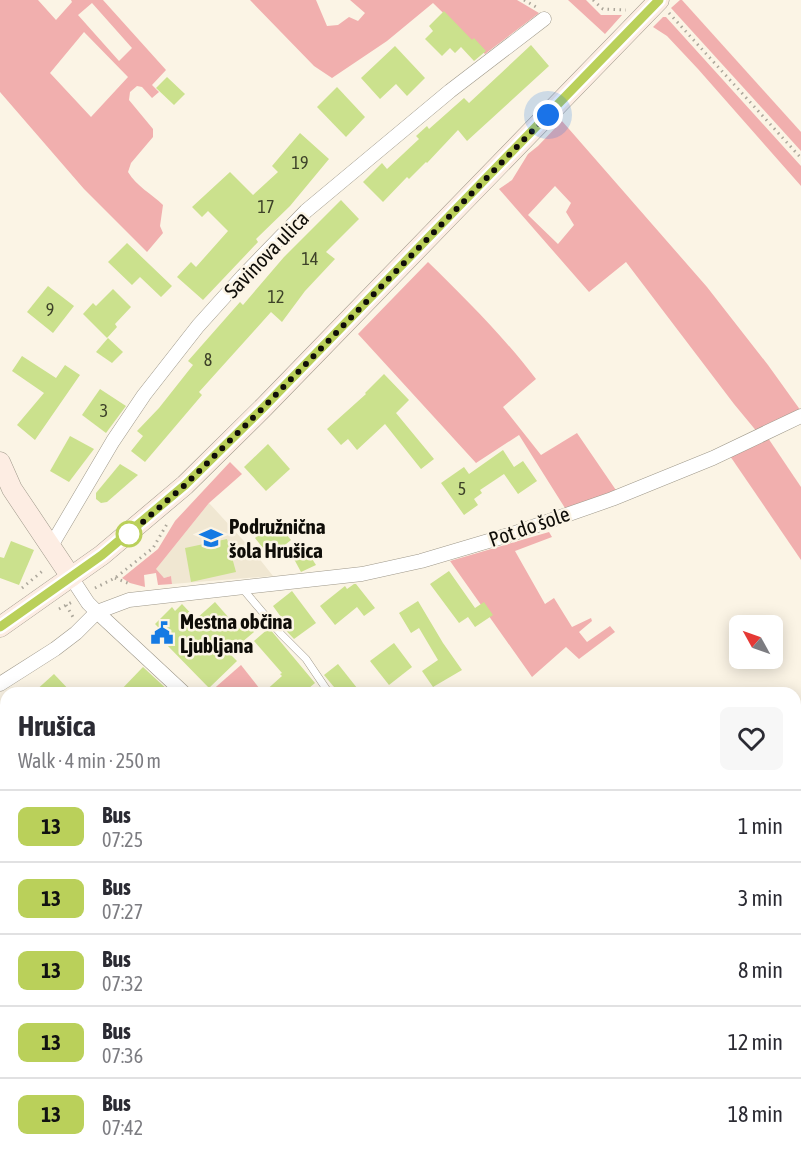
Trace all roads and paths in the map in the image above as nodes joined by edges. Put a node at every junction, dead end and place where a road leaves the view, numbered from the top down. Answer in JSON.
{"nodes":[{"id":1,"x":593,"y":0,"type":"edge"},
{"id":2,"x":663,"y":6,"type":"edge"},
{"id":3,"x":628,"y":10,"type":"dead end"},
{"id":4,"x":544,"y":19,"type":"dead end"},
{"id":5,"x":801,"y":158,"type":"edge"},
{"id":6,"x":801,"y":416,"type":"edge"},
{"id":7,"x":0,"y":462,"type":"edge"},
{"id":8,"x":52,"y":555,"type":"junction"},
{"id":9,"x":71,"y":577,"type":"junction"},
{"id":10,"x":242,"y":588,"type":"junction"},
{"id":11,"x":15,"y":593,"type":"dead end"},
{"id":12,"x":97,"y":612,"type":"junction"},
{"id":13,"x":0,"y":627,"type":"edge"},
{"id":14,"x":0,"y":684,"type":"edge"},
{"id":15,"x":178,"y":687,"type":"edge"},
{"id":16,"x":325,"y":687,"type":"edge"}],
"edges":[{"from":1,"to":3,"type":"path"},
{"from":2,"to":5,"type":"path"},
{"from":2,"to":9,"type":"main road"},
{"from":4,"to":8,"type":"street","name":"Savinova ulica"},
{"from":6,"to":10,"type":"street","name":"Pot do šole"},
{"from":7,"to":8,"type":"main road"},
{"from":8,"to":9,"type":"main road"},
{"from":8,"to":11,"type":"path"},
{"from":9,"to":12,"type":"street"},
{"from":9,"to":13,"type":"main road"},
{"from":10,"to":12,"type":"street","name":"Pot do šole"},
{"from":10,"to":16,"type":"lane"},
{"from":12,"to":14,"type":"street"},
{"from":12,"to":15,"type":"street"}]}
